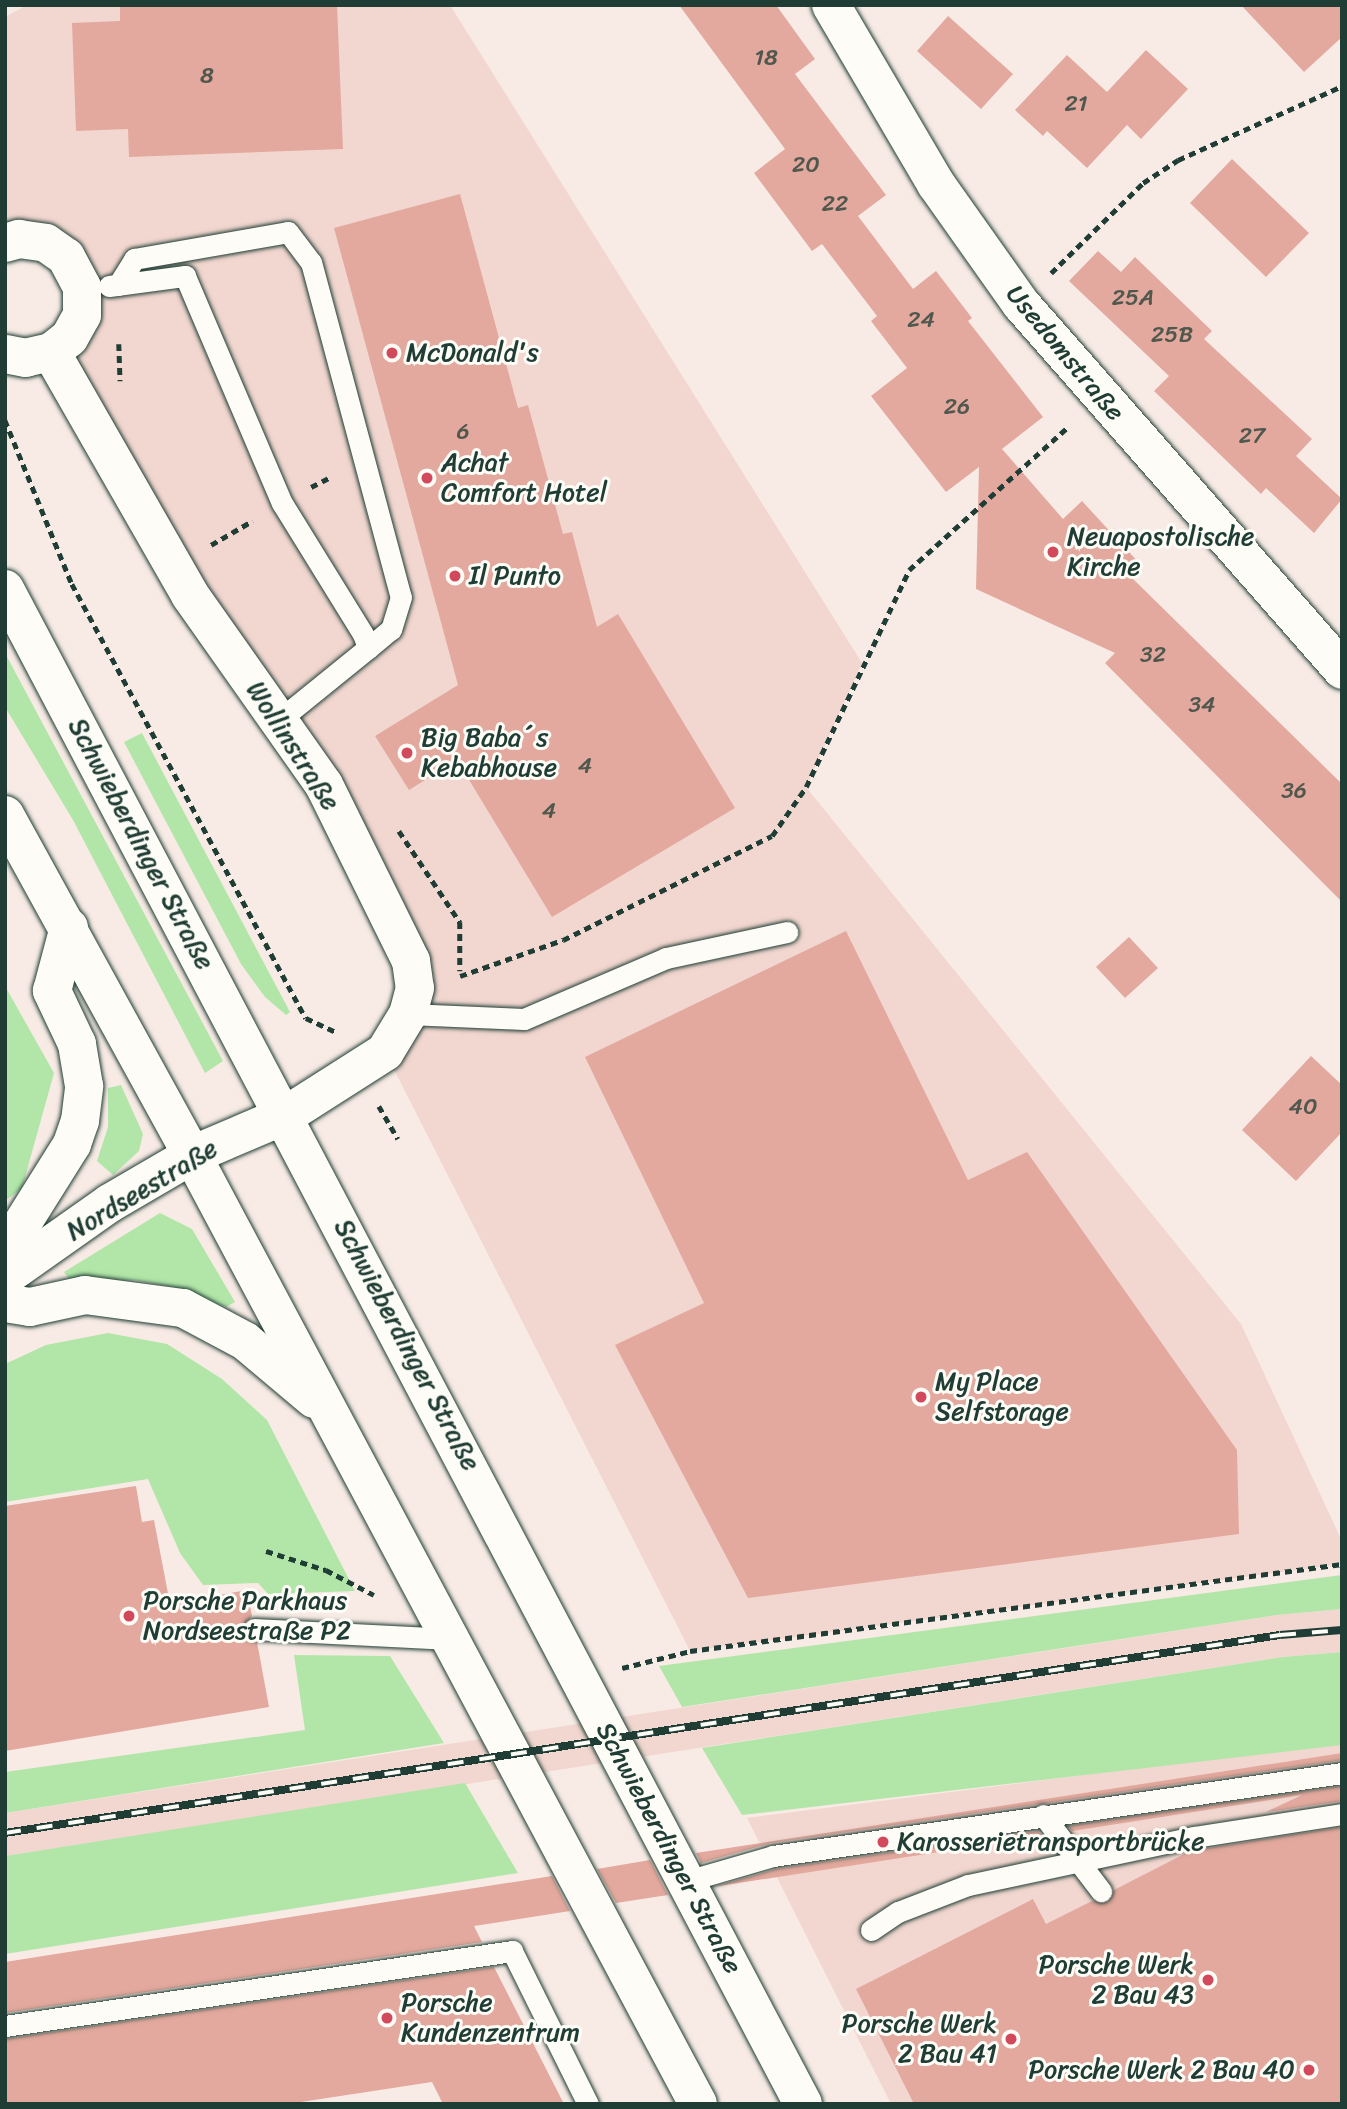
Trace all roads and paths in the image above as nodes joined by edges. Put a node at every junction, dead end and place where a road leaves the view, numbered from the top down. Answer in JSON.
{"nodes":[{"id":1,"x":831,"y":5,"type":"edge"},
{"id":2,"x":1342,"y":86,"type":"edge"},
{"id":3,"x":5,"y":243,"type":"edge"},
{"id":4,"x":104,"y":286,"type":"junction"},
{"id":5,"x":1021,"y":304,"type":"junction"},
{"id":6,"x":51,"y":352,"type":"junction"},
{"id":7,"x":5,"y":354,"type":"edge"},
{"id":8,"x":124,"y":394,"type":"dead end"},
{"id":9,"x":5,"y":421,"type":"edge"},
{"id":10,"x":1062,"y":435,"type":"dead end"},
{"id":11,"x":203,"y":534,"type":"dead end"},
{"id":12,"x":218,"y":557,"type":"dead end"},
{"id":13,"x":5,"y":589,"type":"edge"},
{"id":14,"x":368,"y":648,"type":"junction"},
{"id":15,"x":1342,"y":670,"type":"edge"},
{"id":16,"x":279,"y":720,"type":"junction"},
{"id":17,"x":5,"y":815,"type":"edge"},
{"id":18,"x":69,"y":927,"type":"junction"},
{"id":19,"x":787,"y":932,"type":"dead end"},
{"id":20,"x":460,"y":976,"type":"dead end"},
{"id":21,"x":408,"y":1014,"type":"junction"},
{"id":22,"x":306,"y":1018,"type":"dead end"},
{"id":23,"x":286,"y":1115,"type":"junction"},
{"id":24,"x":192,"y":1155,"type":"junction"},
{"id":25,"x":5,"y":1251,"type":"edge"},
{"id":26,"x":5,"y":1277,"type":"edge"},
{"id":27,"x":5,"y":1303,"type":"edge"},
{"id":28,"x":329,"y":1412,"type":"junction"},
{"id":29,"x":266,"y":1552,"type":"dead end"},
{"id":30,"x":1342,"y":1564,"type":"edge"},
{"id":31,"x":382,"y":1598,"type":"dead end"},
{"id":32,"x":254,"y":1629,"type":"dead end"},
{"id":33,"x":450,"y":1639,"type":"junction"},
{"id":34,"x":618,"y":1669,"type":"dead end"},
{"id":35,"x":1342,"y":1773,"type":"edge"},
{"id":36,"x":1342,"y":1814,"type":"edge"},
{"id":37,"x":1043,"y":1815,"type":"junction"},
{"id":38,"x":687,"y":1881,"type":"junction"},
{"id":39,"x":1101,"y":1891,"type":"dead end"},
{"id":40,"x":871,"y":1930,"type":"dead end"},
{"id":41,"x":5,"y":2026,"type":"edge"},
{"id":42,"x":588,"y":2104,"type":"edge"},
{"id":43,"x":698,"y":2104,"type":"edge"},
{"id":44,"x":803,"y":2104,"type":"edge"}],
"edges":[{"from":1,"to":5,"type":"main road","name":"Usedomstraße"},
{"from":2,"to":5,"type":"path"},
{"from":3,"to":4,"type":"main road"},
{"from":4,"to":6,"type":"main road"},
{"from":4,"to":8,"type":"path"},
{"from":4,"to":14,"type":"lane"},
{"from":4,"to":14,"type":"lane"},
{"from":5,"to":15,"type":"main road","name":"Usedomstraße"},
{"from":6,"to":7,"type":"main road"},
{"from":6,"to":16,"type":"main road","name":"Wollinstraße"},
{"from":9,"to":22,"type":"path"},
{"from":10,"to":20,"type":"path"},
{"from":11,"to":12,"type":"path"},
{"from":13,"to":23,"type":"main road","name":"Schwieberdinger Straße"},
{"from":14,"to":16,"type":"lane"},
{"from":16,"to":21,"type":"main road","name":"Wollinstraße"},
{"from":17,"to":18,"type":"main road"},
{"from":18,"to":24,"type":"main road"},
{"from":18,"to":25,"type":"main road"},
{"from":19,"to":21,"type":"lane"},
{"from":21,"to":23,"type":"main road","name":"Wollinstraße"},
{"from":23,"to":24,"type":"main road","name":"Nordseestraße"},
{"from":23,"to":38,"type":"main road","name":"Schwieberdinger Straße"},
{"from":24,"to":26,"type":"main road","name":"Nordseestraße"},
{"from":24,"to":28,"type":"main road"},
{"from":27,"to":28,"type":"main road"},
{"from":28,"to":33,"type":"main road"},
{"from":29,"to":31,"type":"path"},
{"from":30,"to":34,"type":"path"},
{"from":32,"to":33,"type":"lane"},
{"from":33,"to":43,"type":"main road"},
{"from":35,"to":37,"type":"lane"},
{"from":36,"to":40,"type":"lane"},
{"from":37,"to":38,"type":"lane"},
{"from":37,"to":39,"type":"lane"},
{"from":38,"to":44,"type":"main road","name":"Schwieberdinger Straße"},
{"from":41,"to":42,"type":"lane"}]}
